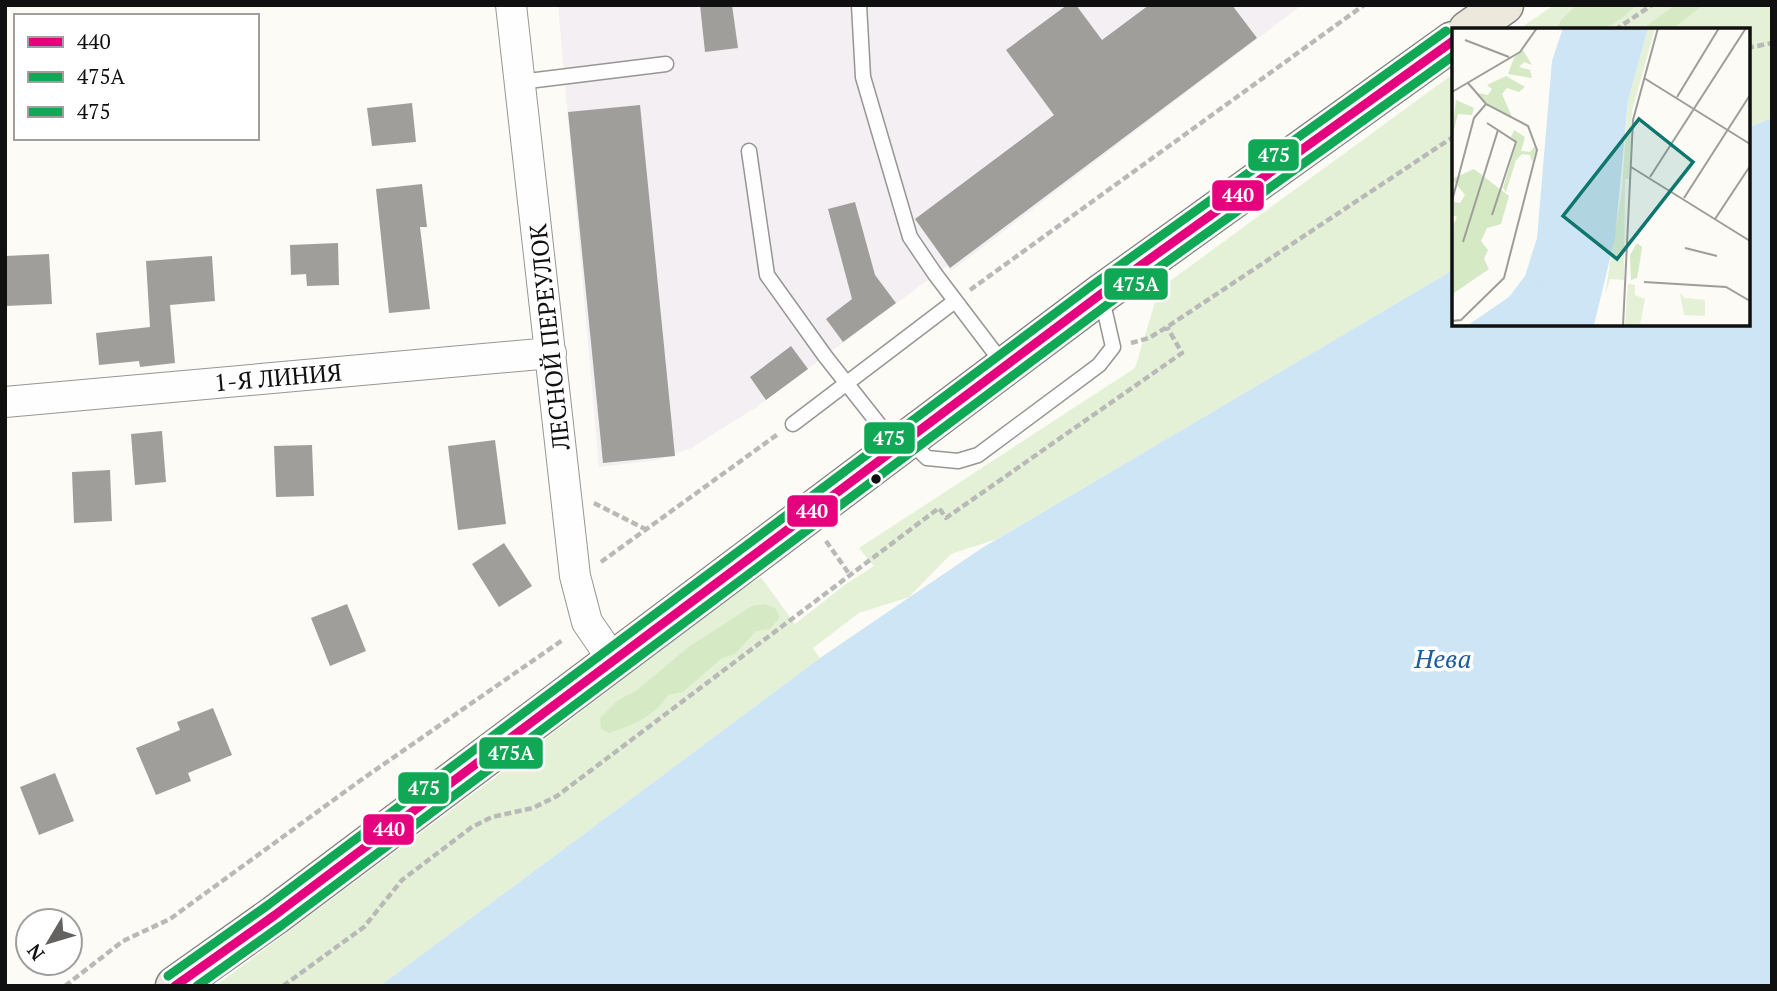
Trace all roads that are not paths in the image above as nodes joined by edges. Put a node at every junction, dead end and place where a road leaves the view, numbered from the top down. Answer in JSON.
{"nodes":[{"id":1,"x":511,"y":5,"type":"edge"},
{"id":2,"x":859,"y":5,"type":"edge"},
{"id":3,"x":1452,"y":38,"type":"edge"},
{"id":4,"x":666,"y":64,"type":"dead end"},
{"id":5,"x":520,"y":82,"type":"junction"},
{"id":6,"x":749,"y":151,"type":"dead end"},
{"id":7,"x":1101,"y":294,"type":"junction"},
{"id":8,"x":956,"y":301,"type":"junction"},
{"id":9,"x":551,"y":353,"type":"junction"},
{"id":10,"x":1005,"y":366,"type":"junction"},
{"id":11,"x":847,"y":384,"type":"junction"},
{"id":12,"x":5,"y":402,"type":"edge"},
{"id":13,"x":793,"y":424,"type":"road end"},
{"id":14,"x":902,"y":443,"type":"junction"},
{"id":15,"x":613,"y":660,"type":"junction"},
{"id":16,"x":175,"y":986,"type":"edge"}],
"edges":[{"from":1,"to":5,"type":"street","name":"ЛЕСНОЙ ПЕРЕУЛОК"},
{"from":2,"to":8,"type":"lane"},
{"from":3,"to":7,"type":"main road"},
{"from":4,"to":5,"type":"lane"},
{"from":5,"to":9,"type":"street","name":"ЛЕСНОЙ ПЕРЕУЛОК"},
{"from":6,"to":11,"type":"lane"},
{"from":7,"to":10,"type":"main road"},
{"from":7,"to":14,"type":"lane"},
{"from":8,"to":10,"type":"lane"},
{"from":8,"to":11,"type":"lane"},
{"from":9,"to":12,"type":"street","name":"1-Я ЛИНИЯ"},
{"from":9,"to":15,"type":"street","name":"ЛЕСНОЙ ПЕРЕУЛОК"},
{"from":10,"to":14,"type":"main road"},
{"from":11,"to":13,"type":"lane"},
{"from":11,"to":14,"type":"lane"},
{"from":14,"to":15,"type":"main road"},
{"from":15,"to":16,"type":"main road"}]}
